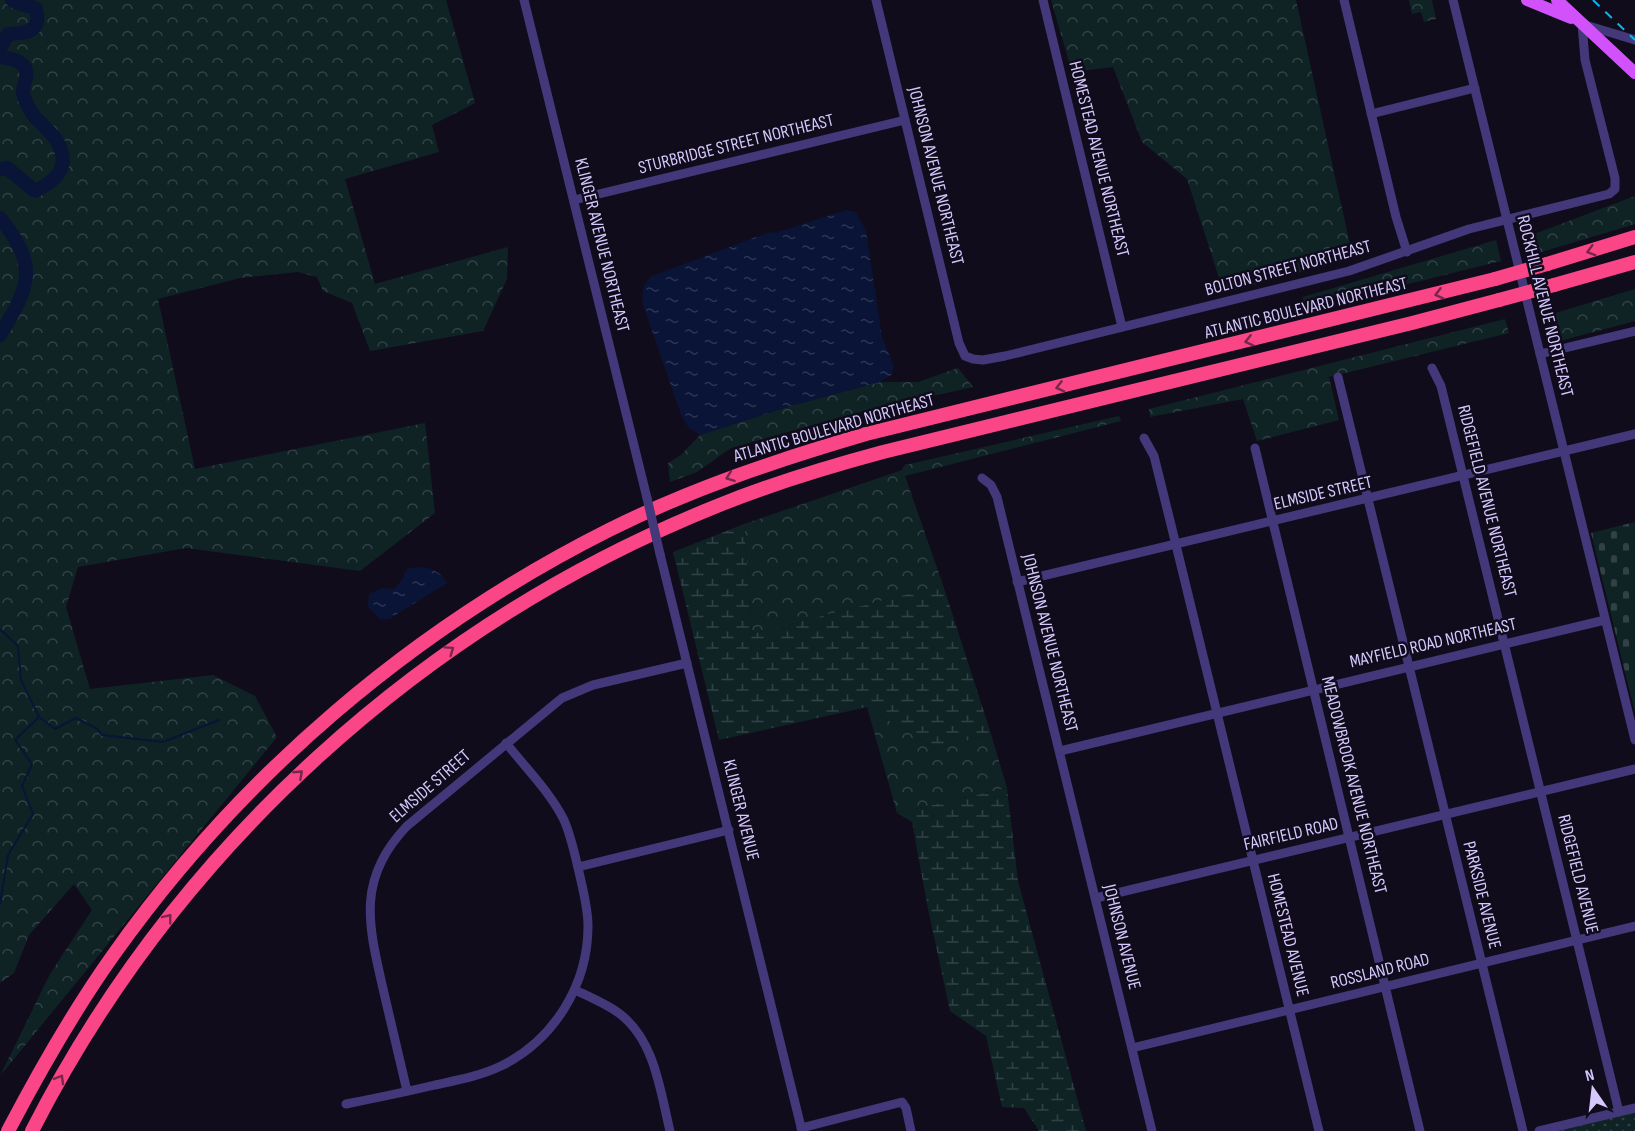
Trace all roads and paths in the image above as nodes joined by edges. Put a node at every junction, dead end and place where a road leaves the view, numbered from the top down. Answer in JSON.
{"nodes":[{"id":1,"x":524,"y":0,"type":"edge"},
{"id":2,"x":876,"y":0,"type":"edge"},
{"id":3,"x":1043,"y":0,"type":"edge"},
{"id":4,"x":1344,"y":0,"type":"edge"},
{"id":5,"x":1452,"y":0,"type":"edge"},
{"id":6,"x":1527,"y":0,"type":"edge"},
{"id":7,"x":1557,"y":0,"type":"edge"},
{"id":8,"x":1582,"y":24,"type":"junction"},
{"id":9,"x":1635,"y":40,"type":"edge"},
{"id":10,"x":1635,"y":74,"type":"edge"},
{"id":11,"x":1475,"y":88,"type":"junction"},
{"id":12,"x":1371,"y":114,"type":"junction"},
{"id":13,"x":905,"y":120,"type":"junction"},
{"id":14,"x":574,"y":200,"type":"junction"},
{"id":15,"x":1507,"y":219,"type":"junction"},
{"id":16,"x":1635,"y":237,"type":"edge"},
{"id":17,"x":1407,"y":252,"type":"junction"},
{"id":18,"x":1635,"y":262,"type":"edge"},
{"id":19,"x":1122,"y":327,"type":"junction"},
{"id":20,"x":1635,"y":331,"type":"edge"},
{"id":21,"x":1540,"y":354,"type":"junction"},
{"id":22,"x":968,"y":357,"type":"joint"},
{"id":23,"x":1432,"y":368,"type":"dead end"},
{"id":24,"x":1338,"y":377,"type":"dead end"},
{"id":25,"x":1635,"y":434,"type":"edge"},
{"id":26,"x":1144,"y":438,"type":"dead end"},
{"id":27,"x":1255,"y":448,"type":"dead end"},
{"id":28,"x":1564,"y":451,"type":"junction"},
{"id":29,"x":1463,"y":476,"type":"junction"},
{"id":30,"x":982,"y":478,"type":"dead end"},
{"id":31,"x":647,"y":498,"type":"joint"},
{"id":32,"x":1368,"y":499,"type":"junction"},
{"id":33,"x":1272,"y":522,"type":"junction"},
{"id":34,"x":1176,"y":545,"type":"junction"},
{"id":35,"x":1017,"y":582,"type":"junction"},
{"id":36,"x":1605,"y":620,"type":"junction"},
{"id":37,"x":1505,"y":643,"type":"junction"},
{"id":38,"x":687,"y":663,"type":"junction"},
{"id":39,"x":1408,"y":666,"type":"junction"},
{"id":40,"x":1313,"y":689,"type":"junction"},
{"id":41,"x":1216,"y":712,"type":"junction"},
{"id":42,"x":1635,"y":740,"type":"edge"},
{"id":43,"x":506,"y":743,"type":"junction"},
{"id":44,"x":1060,"y":751,"type":"junction"},
{"id":45,"x":1635,"y":769,"type":"edge"},
{"id":46,"x":1541,"y":793,"type":"junction"},
{"id":47,"x":1445,"y":814,"type":"junction"},
{"id":48,"x":729,"y":830,"type":"junction"},
{"id":49,"x":1349,"y":837,"type":"junction"},
{"id":50,"x":1253,"y":860,"type":"junction"},
{"id":51,"x":578,"y":867,"type":"junction"},
{"id":52,"x":1096,"y":898,"type":"junction"},
{"id":53,"x":1635,"y":926,"type":"edge"},
{"id":54,"x":1577,"y":940,"type":"junction"},
{"id":55,"x":1482,"y":963,"type":"junction"},
{"id":56,"x":1386,"y":986,"type":"junction"},
{"id":57,"x":575,"y":990,"type":"junction"},
{"id":58,"x":1290,"y":1010,"type":"junction"},
{"id":59,"x":1132,"y":1048,"type":"junction"},
{"id":60,"x":407,"y":1091,"type":"junction"},
{"id":61,"x":346,"y":1104,"type":"dead end"},
{"id":62,"x":1635,"y":1108,"type":"edge"},
{"id":63,"x":1619,"y":1112,"type":"junction"},
{"id":64,"x":802,"y":1130,"type":"edge"},
{"id":65,"x":8,"y":1131,"type":"edge"},
{"id":66,"x":32,"y":1131,"type":"edge"},
{"id":67,"x":670,"y":1131,"type":"edge"},
{"id":68,"x":912,"y":1131,"type":"edge"},
{"id":69,"x":1152,"y":1131,"type":"edge"},
{"id":70,"x":1319,"y":1131,"type":"edge"},
{"id":71,"x":1420,"y":1131,"type":"edge"},
{"id":72,"x":1522,"y":1131,"type":"edge"},
{"id":73,"x":1539,"y":1131,"type":"edge"}],
"edges":[{"from":1,"to":14,"type":"street","name":"KLINGER AVENUE NORTHEAST"},
{"from":2,"to":13,"type":"street","name":"JOHNSON AVENUE NORTHEAST"},
{"from":3,"to":19,"type":"street","name":"HOMESTEAD AVENUE NORTHEAST"},
{"from":4,"to":12,"type":"street"},
{"from":5,"to":11,"type":"street","name":"ROCKHILL AVENUE NORTHEAST"},
{"from":6,"to":8,"type":"main road"},
{"from":7,"to":8,"type":"main road"},
{"from":8,"to":9,"type":"street"},
{"from":8,"to":10,"type":"main road"},
{"from":8,"to":15,"type":"street","name":"BOLTON STREET NORTHEAST"},
{"from":11,"to":12,"type":"street"},
{"from":11,"to":15,"type":"street","name":"ROCKHILL AVENUE NORTHEAST"},
{"from":12,"to":17,"type":"street"},
{"from":13,"to":14,"type":"street","name":"STURBRIDGE STREET NORTHEAST"},
{"from":13,"to":22,"type":"street","name":"JOHNSON AVENUE NORTHEAST"},
{"from":14,"to":31,"type":"street","name":"KLINGER AVENUE NORTHEAST"},
{"from":15,"to":17,"type":"street","name":"BOLTON STREET NORTHEAST"},
{"from":15,"to":21,"type":"street","name":"ROCKHILL AVENUE NORTHEAST"},
{"from":16,"to":65,"type":"highway","name":"ATLANTIC BOULEVARD NORTHEAST","one_way":true,"bridge":true},
{"from":17,"to":19,"type":"street","name":"BOLTON STREET NORTHEAST"},
{"from":66,"to":18,"type":"highway","name":"ATLANTIC BOULEVARD NORTHEAST","one_way":true,"bridge":true},
{"from":19,"to":22,"type":"street","name":"BOLTON STREET NORTHEAST"},
{"from":20,"to":21,"type":"street"},
{"from":21,"to":28,"type":"street","name":"ROCKHILL AVENUE NORTHEAST"},
{"from":23,"to":29,"type":"street","name":"RIDGEFIELD AVENUE NORTHEAST"},
{"from":24,"to":32,"type":"street","name":"PARKSIDE AVENUE"},
{"from":25,"to":28,"type":"street","name":"ELMSIDE STREET"},
{"from":26,"to":34,"type":"street"},
{"from":27,"to":33,"type":"street","name":"MEADOWBROOK AVENUE NORTHEAST"},
{"from":28,"to":29,"type":"street","name":"ELMSIDE STREET"},
{"from":28,"to":36,"type":"street","name":"ROCKHILL AVENUE NORTHEAST"},
{"from":29,"to":32,"type":"street","name":"ELMSIDE STREET"},
{"from":29,"to":37,"type":"street","name":"RIDGEFIELD AVENUE NORTHEAST"},
{"from":30,"to":35,"type":"street","name":"JOHNSON AVENUE NORTHEAST"},
{"from":31,"to":38,"type":"street","name":"KLINGER AVENUE","bridge":true},
{"from":32,"to":33,"type":"street","name":"ELMSIDE STREET"},
{"from":32,"to":39,"type":"street","name":"PARKSIDE AVENUE"},
{"from":33,"to":34,"type":"street","name":"ELMSIDE STREET"},
{"from":33,"to":40,"type":"street","name":"MEADOWBROOK AVENUE NORTHEAST"},
{"from":34,"to":35,"type":"street","name":"ELMSIDE STREET"},
{"from":34,"to":41,"type":"street"},
{"from":35,"to":44,"type":"street","name":"JOHNSON AVENUE NORTHEAST"},
{"from":36,"to":37,"type":"street","name":"MAYFIELD ROAD NORTHEAST"},
{"from":36,"to":42,"type":"street","name":"ROCKHILL AVENUE NORTHEAST"},
{"from":37,"to":39,"type":"street","name":"MAYFIELD ROAD NORTHEAST"},
{"from":37,"to":46,"type":"street","name":"RIDGEFIELD AVENUE"},
{"from":38,"to":43,"type":"street","name":"ELMSIDE STREET"},
{"from":38,"to":48,"type":"street","name":"KLINGER AVENUE"},
{"from":39,"to":40,"type":"street","name":"MAYFIELD ROAD NORTHEAST"},
{"from":39,"to":47,"type":"street","name":"PARKSIDE AVENUE"},
{"from":40,"to":41,"type":"street","name":"MAYFIELD ROAD NORTHEAST"},
{"from":40,"to":49,"type":"street","name":"MEADOWBROOK AVENUE NORTHEAST"},
{"from":41,"to":44,"type":"street","name":"MAYFIELD ROAD NORTHEAST"},
{"from":41,"to":50,"type":"street","name":"HOMESTEAD AVENUE"},
{"from":43,"to":51,"type":"street"},
{"from":43,"to":60,"type":"street","name":"ELMSIDE STREET"},
{"from":44,"to":52,"type":"street","name":"JOHNSON AVENUE"},
{"from":45,"to":46,"type":"street","name":"FAIRFIELD ROAD"},
{"from":46,"to":47,"type":"street","name":"FAIRFIELD ROAD"},
{"from":46,"to":54,"type":"street","name":"RIDGEFIELD AVENUE"},
{"from":47,"to":49,"type":"street","name":"FAIRFIELD ROAD"},
{"from":47,"to":55,"type":"street","name":"PARKSIDE AVENUE"},
{"from":48,"to":51,"type":"street"},
{"from":48,"to":64,"type":"street","name":"KLINGER AVENUE"},
{"from":49,"to":50,"type":"street","name":"FAIRFIELD ROAD"},
{"from":49,"to":56,"type":"street","name":"MEADOWBROOK AVENUE NORTHEAST"},
{"from":50,"to":52,"type":"street","name":"FAIRFIELD ROAD"},
{"from":50,"to":58,"type":"street","name":"HOMESTEAD AVENUE"},
{"from":51,"to":57,"type":"street"},
{"from":52,"to":59,"type":"street","name":"JOHNSON AVENUE"},
{"from":53,"to":54,"type":"street","name":"ROSSLAND ROAD"},
{"from":54,"to":55,"type":"street","name":"ROSSLAND ROAD"},
{"from":54,"to":63,"type":"street","name":"RIDGEFIELD AVENUE"},
{"from":55,"to":56,"type":"street","name":"ROSSLAND ROAD"},
{"from":55,"to":72,"type":"street","name":"PARKSIDE AVENUE"},
{"from":56,"to":58,"type":"street","name":"ROSSLAND ROAD"},
{"from":56,"to":71,"type":"street","name":"MEADOWBROOK AVENUE NORTHEAST"},
{"from":57,"to":60,"type":"street"},
{"from":57,"to":67,"type":"street"},
{"from":58,"to":59,"type":"street","name":"ROSSLAND ROAD"},
{"from":58,"to":70,"type":"street","name":"HOMESTEAD AVENUE"},
{"from":59,"to":69,"type":"street","name":"JOHNSON AVENUE"},
{"from":60,"to":61,"type":"street"},
{"from":62,"to":63,"type":"street"},
{"from":63,"to":73,"type":"street"},
{"from":64,"to":68,"type":"street"}]}
